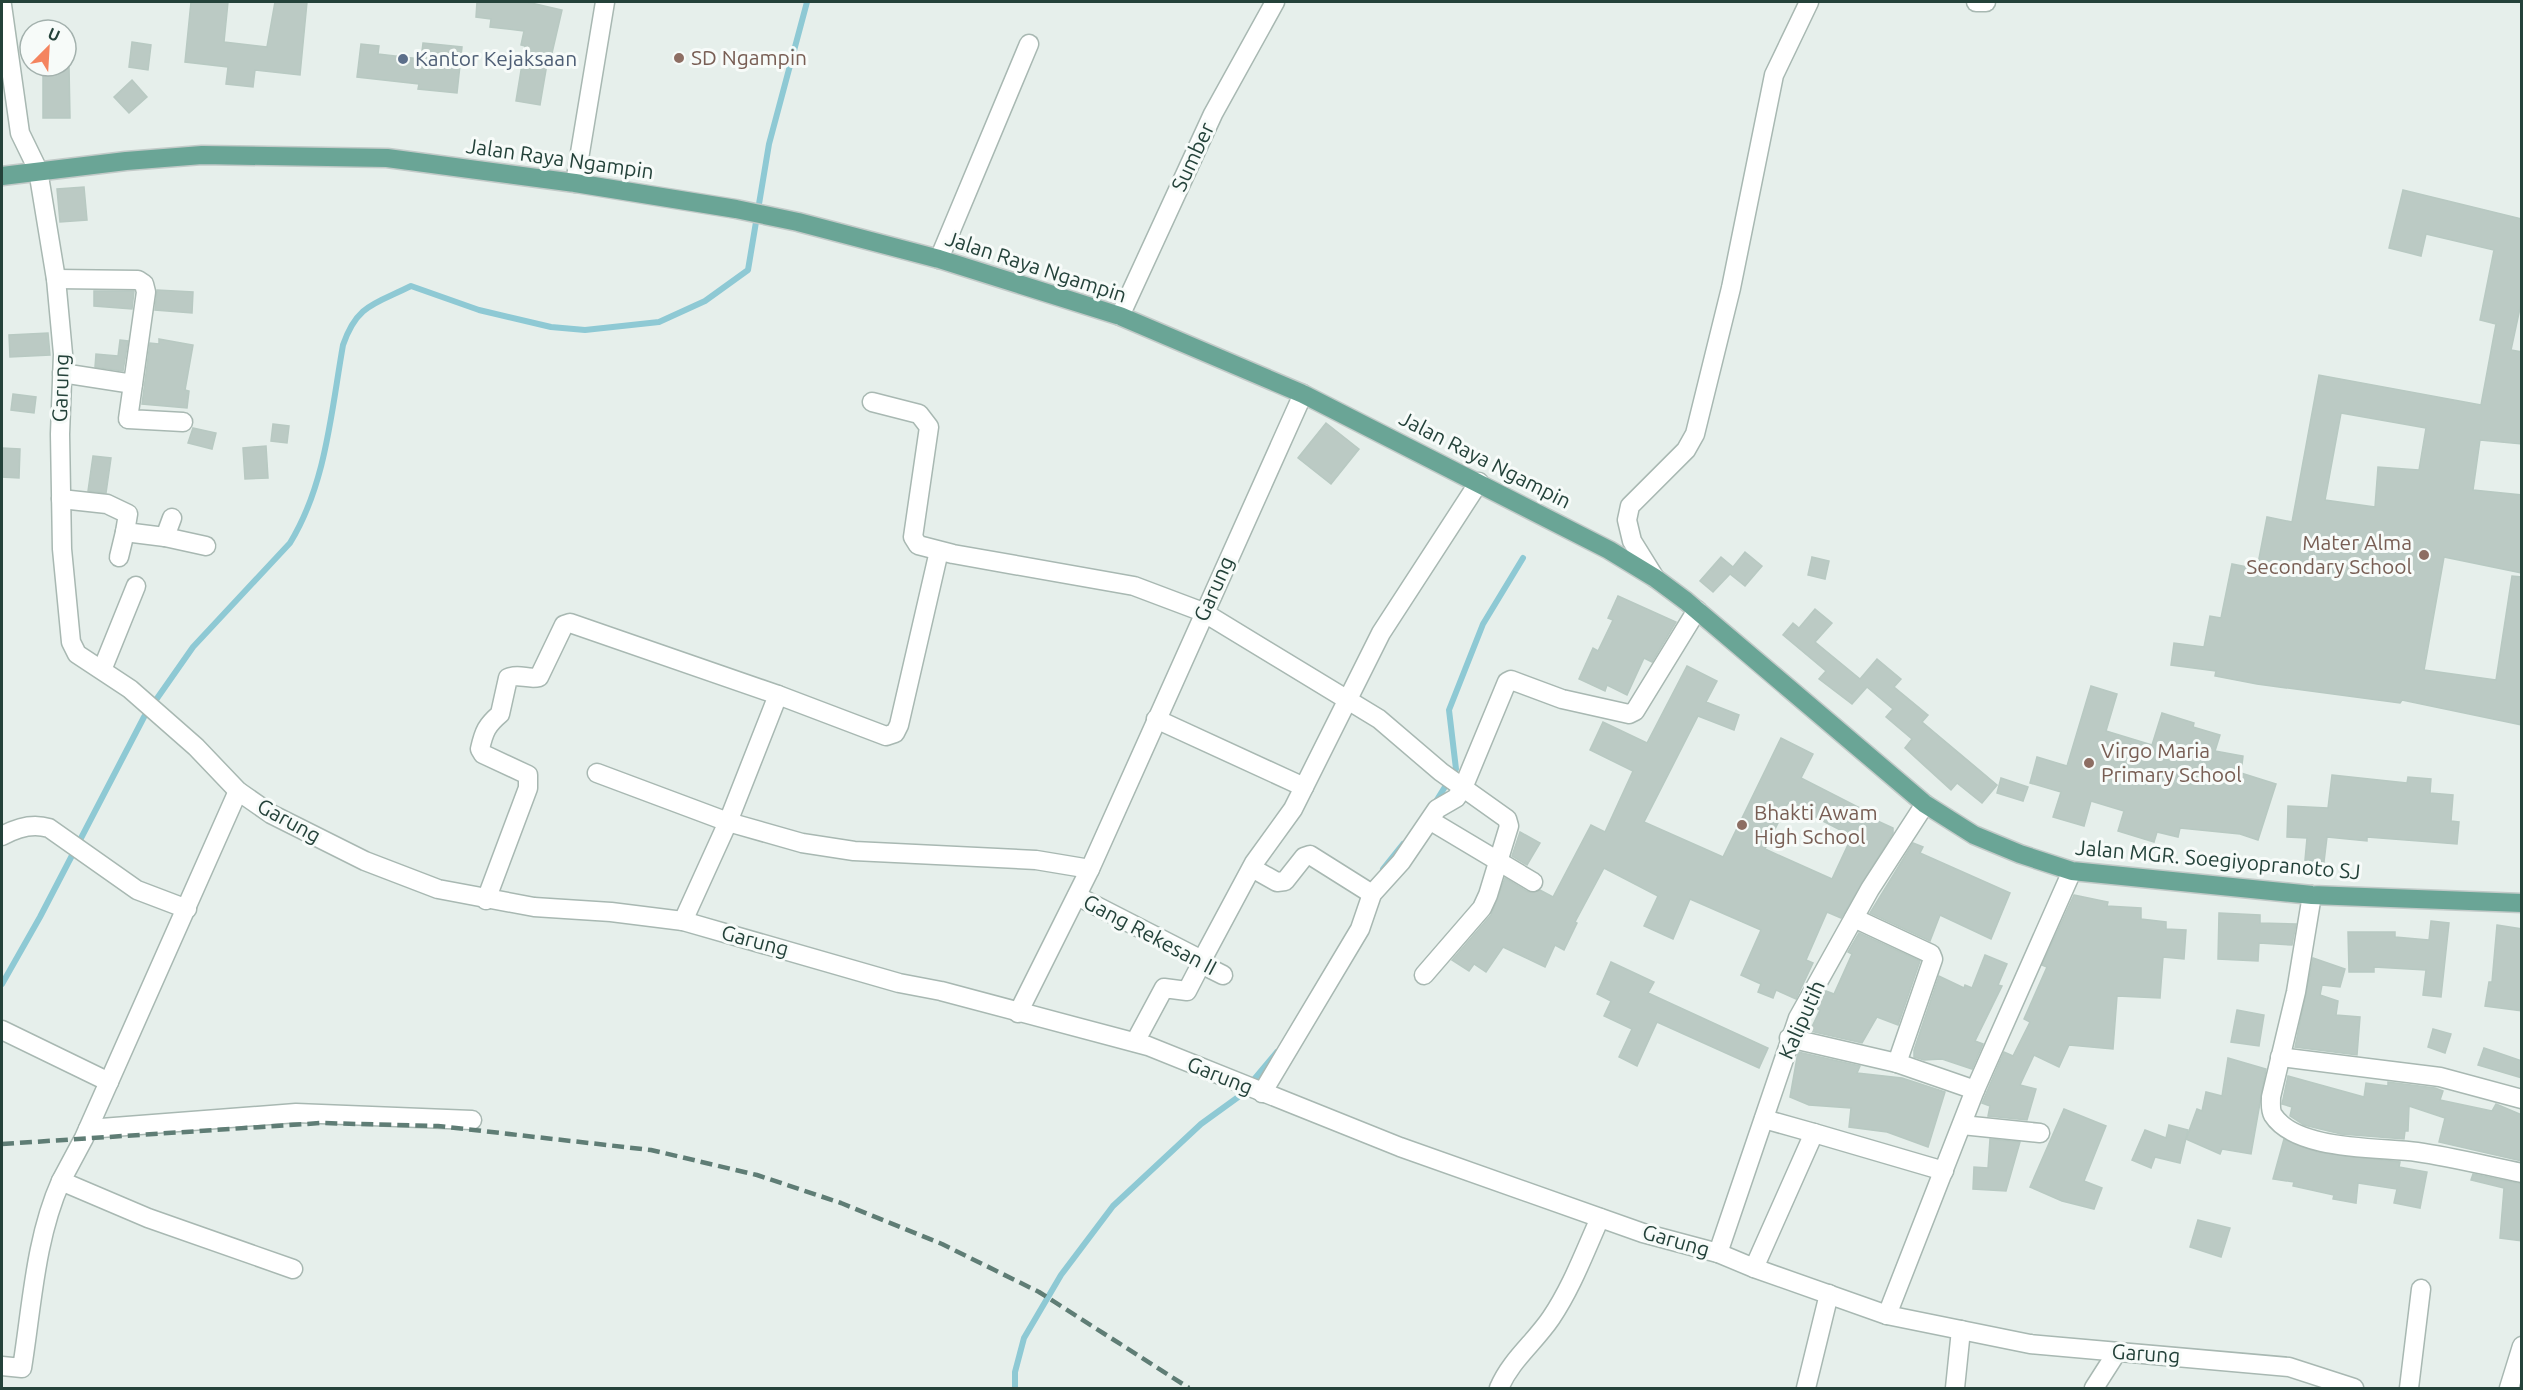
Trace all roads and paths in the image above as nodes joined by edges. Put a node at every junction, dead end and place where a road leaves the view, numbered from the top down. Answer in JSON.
{"nodes":[{"id":1,"x":605,"y":2,"type":"edge"},
{"id":2,"x":1275,"y":2,"type":"edge"},
{"id":3,"x":1809,"y":2,"type":"edge"},
{"id":4,"x":1976,"y":2,"type":"edge"},
{"id":5,"x":1986,"y":2,"type":"edge"},
{"id":6,"x":2,"y":5,"type":"edge"},
{"id":7,"x":1029,"y":44,"type":"dead end"},
{"id":8,"x":38,"y":170,"type":"junction"},
{"id":9,"x":2,"y":176,"type":"edge"},
{"id":10,"x":575,"y":183,"type":"junction"},
{"id":11,"x":939,"y":259,"type":"junction"},
{"id":12,"x":56,"y":279,"type":"junction"},
{"id":13,"x":1120,"y":316,"type":"junction"},
{"id":14,"x":62,"y":373,"type":"junction"},
{"id":15,"x":133,"y":384,"type":"junction"},
{"id":16,"x":1303,"y":394,"type":"junction"},
{"id":17,"x":873,"y":402,"type":"dead end"},
{"id":18,"x":183,"y":422,"type":"dead end"},
{"id":19,"x":1479,"y":482,"type":"junction"},
{"id":20,"x":61,"y":499,"type":"junction"},
{"id":21,"x":172,"y":518,"type":"dead end"},
{"id":22,"x":125,"y":532,"type":"junction"},
{"id":23,"x":165,"y":537,"type":"junction"},
{"id":24,"x":206,"y":546,"type":"dead end"},
{"id":25,"x":939,"y":550,"type":"junction"},
{"id":26,"x":119,"y":557,"type":"dead end"},
{"id":27,"x":1655,"y":578,"type":"junction"},
{"id":28,"x":136,"y":586,"type":"dead end"},
{"id":29,"x":1697,"y":610,"type":"junction"},
{"id":30,"x":1203,"y":612,"type":"junction"},
{"id":31,"x":102,"y":670,"type":"junction"},
{"id":32,"x":778,"y":695,"type":"junction"},
{"id":33,"x":1347,"y":699,"type":"junction"},
{"id":34,"x":1156,"y":719,"type":"junction"},
{"id":35,"x":597,"y":773,"type":"dead end"},
{"id":36,"x":1304,"y":787,"type":"junction"},
{"id":37,"x":1463,"y":788,"type":"junction"},
{"id":38,"x":238,"y":791,"type":"junction"},
{"id":39,"x":1925,"y":804,"type":"junction"},
{"id":40,"x":1431,"y":821,"type":"junction"},
{"id":41,"x":728,"y":822,"type":"junction"},
{"id":42,"x":2,"y":836,"type":"edge"},
{"id":43,"x":1496,"y":862,"type":"junction"},
{"id":44,"x":1252,"y":868,"type":"junction"},
{"id":45,"x":1090,"y":869,"type":"junction"},
{"id":46,"x":2072,"y":871,"type":"junction"},
{"id":47,"x":1533,"y":882,"type":"dead end"},
{"id":48,"x":1366,"y":890,"type":"junction"},
{"id":49,"x":2312,"y":894,"type":"junction"},
{"id":50,"x":1077,"y":896,"type":"junction"},
{"id":51,"x":486,"y":900,"type":"junction"},
{"id":52,"x":2522,"y":903,"type":"edge"},
{"id":53,"x":187,"y":909,"type":"junction"},
{"id":54,"x":1854,"y":918,"type":"junction"},
{"id":55,"x":682,"y":921,"type":"junction"},
{"id":56,"x":1201,"y":962,"type":"junction"},
{"id":57,"x":1223,"y":975,"type":"dead end"},
{"id":58,"x":1424,"y":975,"type":"dead end"},
{"id":59,"x":1018,"y":1013,"type":"junction"},
{"id":60,"x":2,"y":1030,"type":"edge"},
{"id":61,"x":1789,"y":1038,"type":"junction"},
{"id":62,"x":1135,"y":1042,"type":"junction"},
{"id":63,"x":2280,"y":1057,"type":"junction"},
{"id":64,"x":1897,"y":1063,"type":"junction"},
{"id":65,"x":109,"y":1082,"type":"junction"},
{"id":66,"x":1975,"y":1090,"type":"junction"},
{"id":67,"x":1262,"y":1093,"type":"junction"},
{"id":68,"x":2522,"y":1099,"type":"edge"},
{"id":69,"x":1764,"y":1119,"type":"junction"},
{"id":70,"x":472,"y":1120,"type":"dead end"},
{"id":71,"x":1962,"y":1125,"type":"junction"},
{"id":72,"x":88,"y":1129,"type":"junction"},
{"id":73,"x":2040,"y":1133,"type":"dead end"},
{"id":74,"x":1814,"y":1134,"type":"junction"},
{"id":75,"x":1944,"y":1171,"type":"junction"},
{"id":76,"x":2522,"y":1173,"type":"edge"},
{"id":77,"x":61,"y":1181,"type":"junction"},
{"id":78,"x":1600,"y":1218,"type":"junction"},
{"id":79,"x":1718,"y":1253,"type":"junction"},
{"id":80,"x":1754,"y":1268,"type":"junction"},
{"id":81,"x":293,"y":1269,"type":"dead end"},
{"id":82,"x":2421,"y":1289,"type":"dead end"},
{"id":83,"x":1829,"y":1294,"type":"junction"},
{"id":84,"x":1887,"y":1314,"type":"junction"},
{"id":85,"x":1961,"y":1330,"type":"junction"},
{"id":86,"x":2522,"y":1346,"type":"edge"},
{"id":87,"x":2117,"y":1352,"type":"junction"},
{"id":88,"x":2,"y":1366,"type":"edge"},
{"id":89,"x":1499,"y":1389,"type":"edge"},
{"id":90,"x":1806,"y":1389,"type":"edge"},
{"id":91,"x":1955,"y":1389,"type":"edge"},
{"id":92,"x":2094,"y":1389,"type":"edge"},
{"id":93,"x":2354,"y":1389,"type":"edge"},
{"id":94,"x":2409,"y":1389,"type":"edge"},
{"id":95,"x":2509,"y":1389,"type":"edge"}],
"edges":[{"from":1,"to":10,"type":"street"},
{"from":2,"to":13,"type":"street","name":"Sumber"},
{"from":3,"to":27,"type":"street"},
{"from":4,"to":5,"type":"street"},
{"from":6,"to":8,"type":"street","name":"Garung"},
{"from":7,"to":11,"type":"street"},
{"from":8,"to":9,"type":"main road","name":"Jalan Raya Ngampin"},
{"from":8,"to":10,"type":"main road","name":"Jalan Raya Ngampin"},
{"from":8,"to":12,"type":"street","name":"Garung"},
{"from":10,"to":11,"type":"main road","name":"Jalan Raya Ngampin"},
{"from":11,"to":13,"type":"main road","name":"Jalan Raya Ngampin"},
{"from":12,"to":14,"type":"street","name":"Garung"},
{"from":12,"to":15,"type":"street"},
{"from":13,"to":16,"type":"main road","name":"Jalan Raya Ngampin"},
{"from":14,"to":15,"type":"street"},
{"from":14,"to":20,"type":"street","name":"Garung"},
{"from":15,"to":18,"type":"street"},
{"from":16,"to":19,"type":"main road","name":"Jalan Raya Ngampin"},
{"from":16,"to":30,"type":"street","name":"Garung"},
{"from":17,"to":25,"type":"street"},
{"from":19,"to":27,"type":"main road","name":"Jalan Raya Ngampin"},
{"from":19,"to":33,"type":"street"},
{"from":20,"to":22,"type":"street"},
{"from":20,"to":31,"type":"street","name":"Garung"},
{"from":21,"to":23,"type":"street"},
{"from":22,"to":23,"type":"street"},
{"from":22,"to":26,"type":"street"},
{"from":23,"to":24,"type":"street"},
{"from":25,"to":30,"type":"street"},
{"from":25,"to":32,"type":"street"},
{"from":27,"to":29,"type":"main road","name":"Jalan Raya Ngampin"},
{"from":28,"to":31,"type":"street"},
{"from":29,"to":37,"type":"street"},
{"from":29,"to":39,"type":"main road","name":"Jalan Raya Ngampin"},
{"from":30,"to":33,"type":"street"},
{"from":30,"to":34,"type":"street","name":"Garung"},
{"from":31,"to":38,"type":"street","name":"Garung"},
{"from":32,"to":41,"type":"street"},
{"from":32,"to":51,"type":"street"},
{"from":33,"to":36,"type":"street"},
{"from":33,"to":37,"type":"street"},
{"from":34,"to":36,"type":"street"},
{"from":34,"to":45,"type":"street","name":"Garung"},
{"from":35,"to":41,"type":"street"},
{"from":36,"to":44,"type":"street"},
{"from":37,"to":40,"type":"street"},
{"from":37,"to":43,"type":"street"},
{"from":38,"to":51,"type":"street","name":"Garung"},
{"from":38,"to":53,"type":"street"},
{"from":39,"to":46,"type":"main road","name":"Jalan MGR. Soegiyopranoto SJ"},
{"from":39,"to":54,"type":"street","name":"Kaliputih"},
{"from":40,"to":43,"type":"street"},
{"from":40,"to":48,"type":"street"},
{"from":41,"to":45,"type":"street"},
{"from":41,"to":55,"type":"street"},
{"from":42,"to":53,"type":"street"},
{"from":43,"to":47,"type":"street"},
{"from":43,"to":58,"type":"street"},
{"from":44,"to":48,"type":"street"},
{"from":44,"to":56,"type":"street"},
{"from":45,"to":50,"type":"street","name":"Garung"},
{"from":46,"to":49,"type":"main road","name":"Jalan MGR. Soegiyopranoto SJ"},
{"from":46,"to":66,"type":"street"},
{"from":48,"to":67,"type":"street"},
{"from":49,"to":52,"type":"main road","name":"Jalan MGR. Soegiyopranoto SJ"},
{"from":49,"to":63,"type":"street"},
{"from":50,"to":56,"type":"street","name":"Gang Rekesan II"},
{"from":50,"to":59,"type":"street","name":"Garung"},
{"from":51,"to":55,"type":"street","name":"Garung"},
{"from":53,"to":65,"type":"street"},
{"from":54,"to":61,"type":"street","name":"Kaliputih"},
{"from":54,"to":64,"type":"street"},
{"from":55,"to":59,"type":"street","name":"Garung"},
{"from":56,"to":57,"type":"street","name":"Gang Rekesan II"},
{"from":56,"to":62,"type":"street"},
{"from":59,"to":62,"type":"street","name":"Garung"},
{"from":60,"to":65,"type":"street"},
{"from":61,"to":64,"type":"street"},
{"from":61,"to":69,"type":"street","name":"Kaliputih"},
{"from":62,"to":67,"type":"street","name":"Garung"},
{"from":63,"to":68,"type":"street"},
{"from":63,"to":76,"type":"street"},
{"from":64,"to":66,"type":"street"},
{"from":65,"to":72,"type":"street"},
{"from":66,"to":71,"type":"street"},
{"from":67,"to":78,"type":"street","name":"Garung"},
{"from":69,"to":74,"type":"street"},
{"from":69,"to":79,"type":"street","name":"Kaliputih"},
{"from":70,"to":72,"type":"street"},
{"from":71,"to":73,"type":"street"},
{"from":71,"to":75,"type":"street"},
{"from":72,"to":77,"type":"street"},
{"from":74,"to":75,"type":"street"},
{"from":74,"to":80,"type":"street"},
{"from":75,"to":84,"type":"street"},
{"from":77,"to":81,"type":"street"},
{"from":77,"to":88,"type":"street"},
{"from":78,"to":79,"type":"street","name":"Garung"},
{"from":78,"to":89,"type":"street"},
{"from":79,"to":80,"type":"street","name":"Garung"},
{"from":80,"to":83,"type":"street","name":"Garung"},
{"from":82,"to":94,"type":"street"},
{"from":83,"to":84,"type":"street","name":"Garung"},
{"from":83,"to":90,"type":"street"},
{"from":84,"to":85,"type":"street","name":"Garung"},
{"from":85,"to":87,"type":"street","name":"Garung"},
{"from":85,"to":91,"type":"street"},
{"from":86,"to":95,"type":"street"},
{"from":87,"to":92,"type":"street"},
{"from":87,"to":93,"type":"street","name":"Garung"}]}
